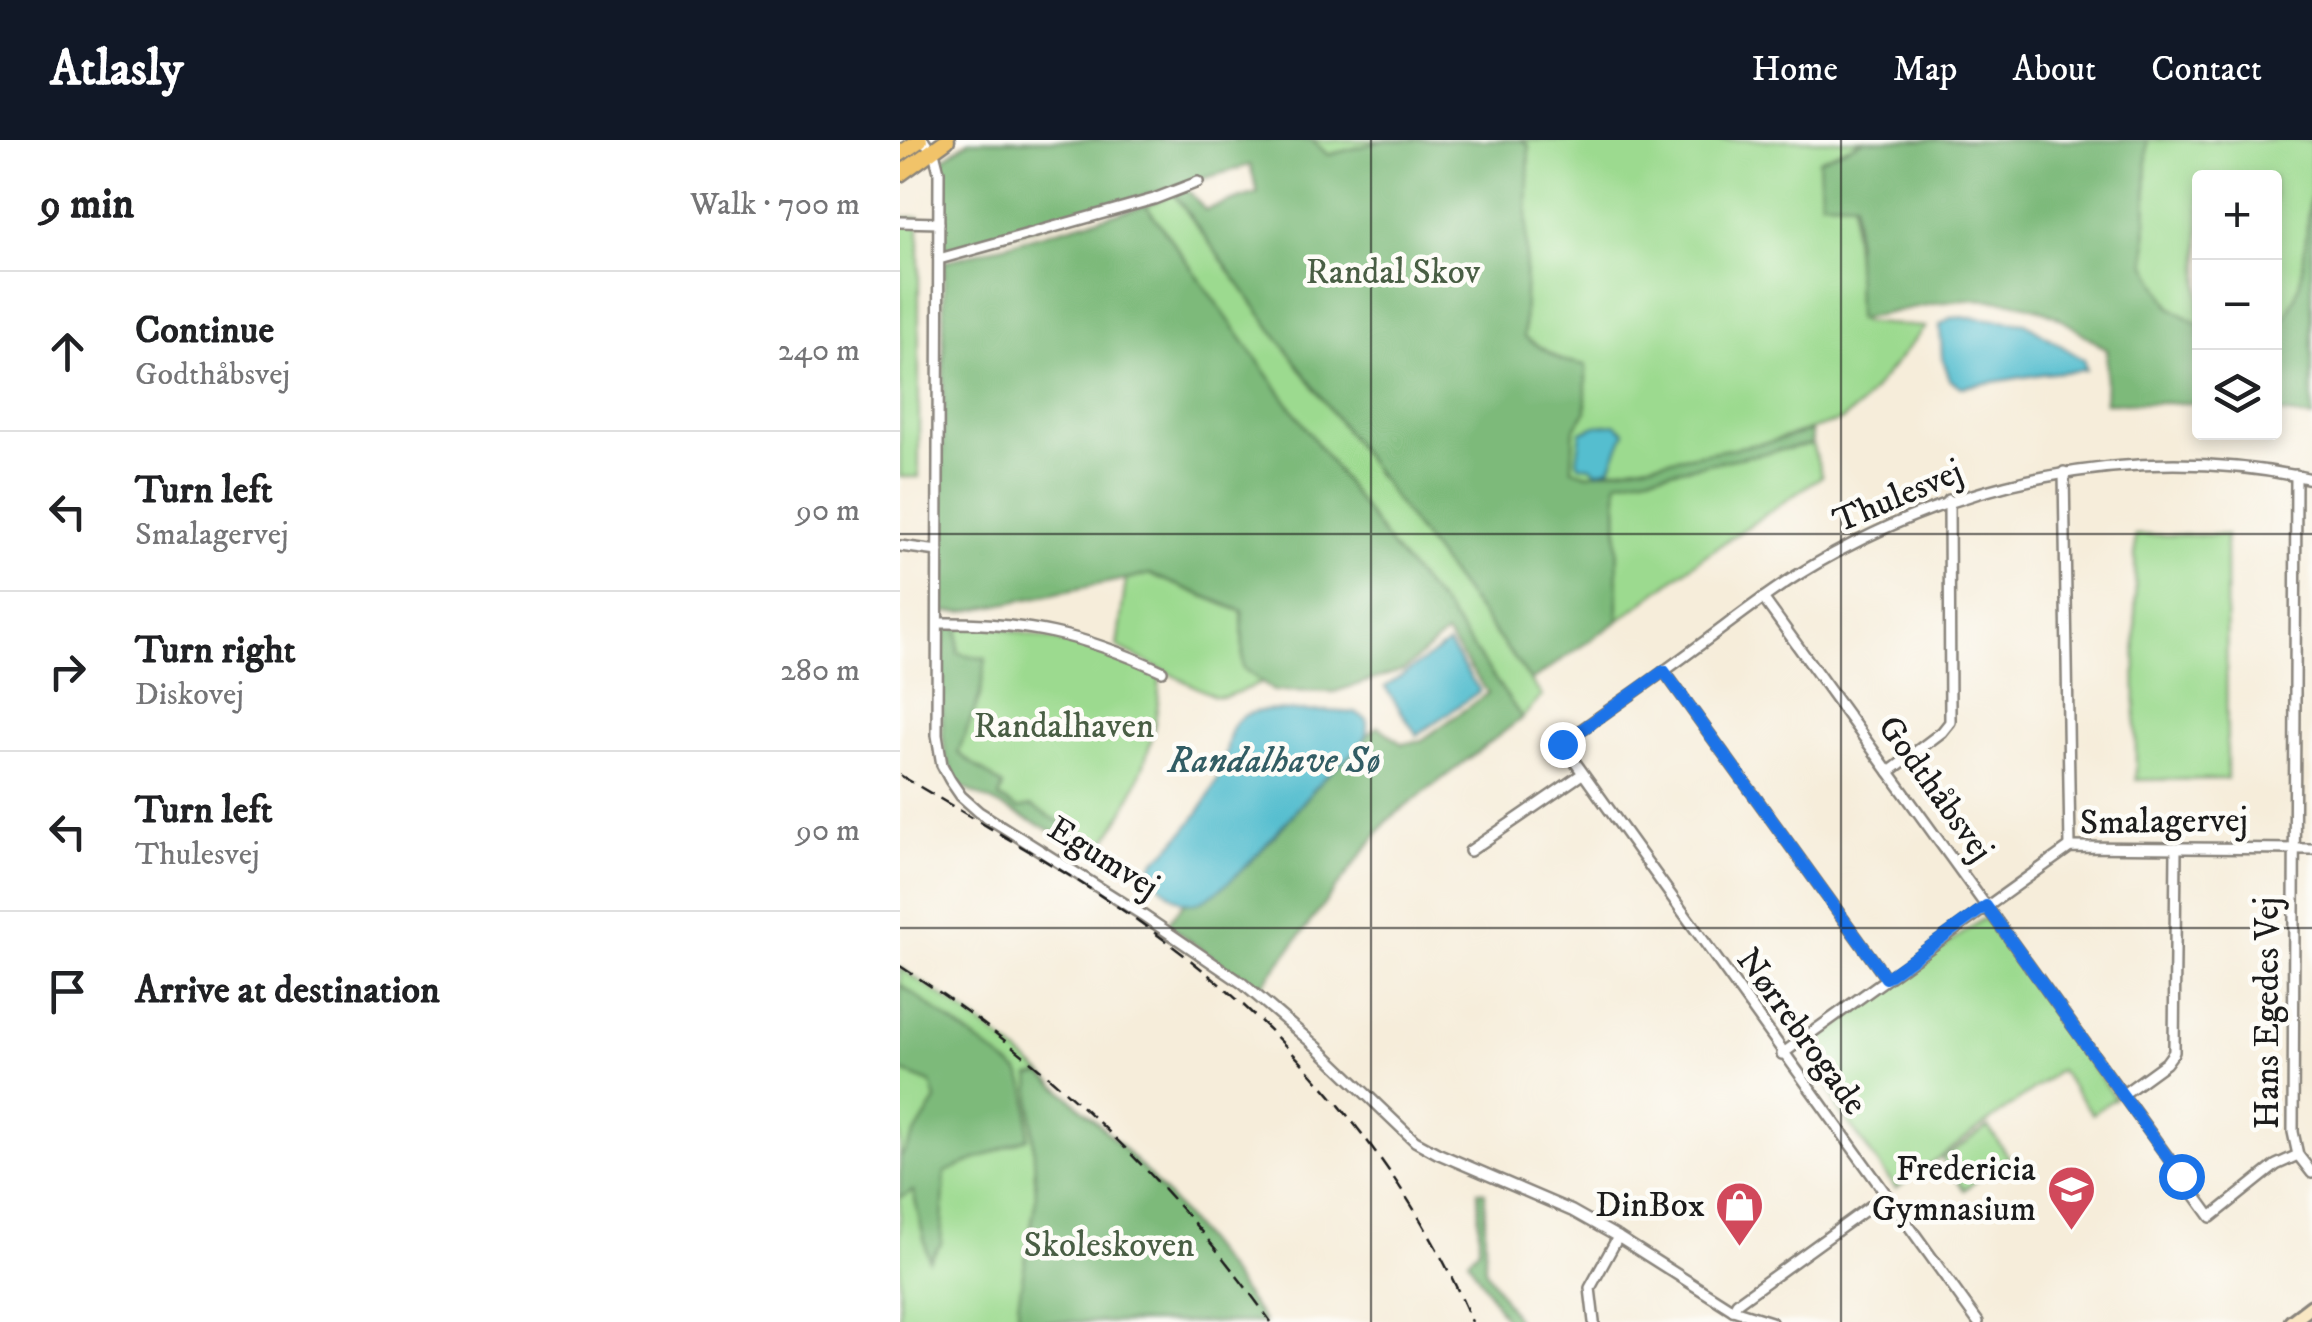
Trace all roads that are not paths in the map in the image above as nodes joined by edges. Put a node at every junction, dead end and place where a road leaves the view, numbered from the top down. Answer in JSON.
{"nodes":[{"id":1,"x":948,"y":140,"type":"edge"},
{"id":2,"x":925,"y":144,"type":"edge"},
{"id":3,"x":900,"y":154,"type":"edge"},
{"id":4,"x":900,"y":174,"type":"edge"},
{"id":5,"x":1198,"y":182,"type":"dead end"},
{"id":6,"x":900,"y":222,"type":"edge"},
{"id":7,"x":939,"y":223,"type":"junction"},
{"id":8,"x":939,"y":259,"type":"junction"},
{"id":9,"x":2064,"y":472,"type":"junction"},
{"id":10,"x":2296,"y":475,"type":"junction"},
{"id":11,"x":2312,"y":479,"type":"edge"},
{"id":12,"x":1949,"y":500,"type":"junction"},
{"id":13,"x":900,"y":546,"type":"edge"},
{"id":14,"x":938,"y":551,"type":"junction"},
{"id":15,"x":1763,"y":598,"type":"junction"},
{"id":16,"x":938,"y":624,"type":"junction"},
{"id":17,"x":1162,"y":671,"type":"dead end"},
{"id":18,"x":1664,"y":671,"type":"junction"},
{"id":19,"x":1562,"y":744,"type":"joint"},
{"id":20,"x":1889,"y":772,"type":"junction"},
{"id":21,"x":1582,"y":774,"type":"junction"},
{"id":22,"x":2070,"y":847,"type":"junction"},
{"id":23,"x":2176,"y":848,"type":"junction"},
{"id":24,"x":2295,"y":849,"type":"junction"},
{"id":25,"x":2312,"y":849,"type":"edge"},
{"id":26,"x":1470,"y":851,"type":"dead end"},
{"id":27,"x":1986,"y":906,"type":"junction"},
{"id":28,"x":1886,"y":978,"type":"junction"},
{"id":29,"x":1782,"y":1054,"type":"junction"},
{"id":30,"x":2122,"y":1095,"type":"junction"},
{"id":31,"x":2298,"y":1155,"type":"junction"},
{"id":32,"x":2312,"y":1173,"type":"edge"},
{"id":33,"x":1886,"y":1195,"type":"junction"},
{"id":34,"x":1618,"y":1237,"type":"junction"},
{"id":35,"x":2312,"y":1306,"type":"edge"},
{"id":36,"x":1733,"y":1310,"type":"junction"},
{"id":37,"x":1972,"y":1320,"type":"edge"},
{"id":38,"x":1594,"y":1322,"type":"edge"},
{"id":39,"x":1733,"y":1322,"type":"edge"},
{"id":40,"x":1771,"y":1322,"type":"edge"},
{"id":41,"x":2291,"y":1322,"type":"edge"}],
"edges":[{"from":1,"to":2,"type":"main road"},
{"from":2,"to":3,"type":"main road"},
{"from":2,"to":4,"type":"main road"},
{"from":2,"to":7,"type":"street","name":"Egumvej"},
{"from":5,"to":8,"type":"street"},
{"from":6,"to":7,"type":"street"},
{"from":7,"to":8,"type":"street","name":"Egumvej"},
{"from":8,"to":14,"type":"street","name":"Egumvej"},
{"from":9,"to":10,"type":"street","name":"Thulesvej"},
{"from":9,"to":12,"type":"street","name":"Thulesvej"},
{"from":9,"to":22,"type":"street"},
{"from":10,"to":11,"type":"street","name":"Thulesvej"},
{"from":10,"to":24,"type":"street","name":"Hans Egedes Vej"},
{"from":12,"to":15,"type":"street","name":"Thulesvej"},
{"from":12,"to":20,"type":"street"},
{"from":13,"to":14,"type":"street"},
{"from":14,"to":16,"type":"street","name":"Egumvej"},
{"from":15,"to":18,"type":"street","name":"Thulesvej"},
{"from":15,"to":20,"type":"street","name":"Godthåbsvej"},
{"from":16,"to":17,"type":"street"},
{"from":16,"to":34,"type":"street","name":"Egumvej"},
{"from":18,"to":19,"type":"street","name":"Thulesvej"},
{"from":18,"to":28,"type":"street"},
{"from":19,"to":21,"type":"street","name":"Nørrebrogade"},
{"from":20,"to":27,"type":"street","name":"Godthåbsvej"},
{"from":21,"to":26,"type":"street"},
{"from":21,"to":29,"type":"street","name":"Nørrebrogade"},
{"from":22,"to":23,"type":"street","name":"Smalagervej"},
{"from":22,"to":27,"type":"street","name":"Smalagervej"},
{"from":23,"to":24,"type":"street","name":"Smalagervej"},
{"from":23,"to":30,"type":"street"},
{"from":24,"to":25,"type":"street","name":"Smalagervej"},
{"from":24,"to":31,"type":"street","name":"Hans Egedes Vej"},
{"from":27,"to":28,"type":"street","name":"Smalagervej"},
{"from":27,"to":30,"type":"street","name":"Godthåbsvej"},
{"from":28,"to":29,"type":"street","name":"Smalagervej"},
{"from":29,"to":33,"type":"street","name":"Nørrebrogade"},
{"from":30,"to":31,"type":"street","name":"Godthåbsvej"},
{"from":31,"to":32,"type":"street","name":"Hans Egedes Vej"},
{"from":33,"to":36,"type":"street"},
{"from":33,"to":37,"type":"street","name":"Nørrebrogade"},
{"from":34,"to":36,"type":"street","name":"Egumvej"},
{"from":34,"to":38,"type":"street"},
{"from":35,"to":41,"type":"street"},
{"from":36,"to":39,"type":"street"},
{"from":36,"to":40,"type":"street","name":"Egumvej"}]}
